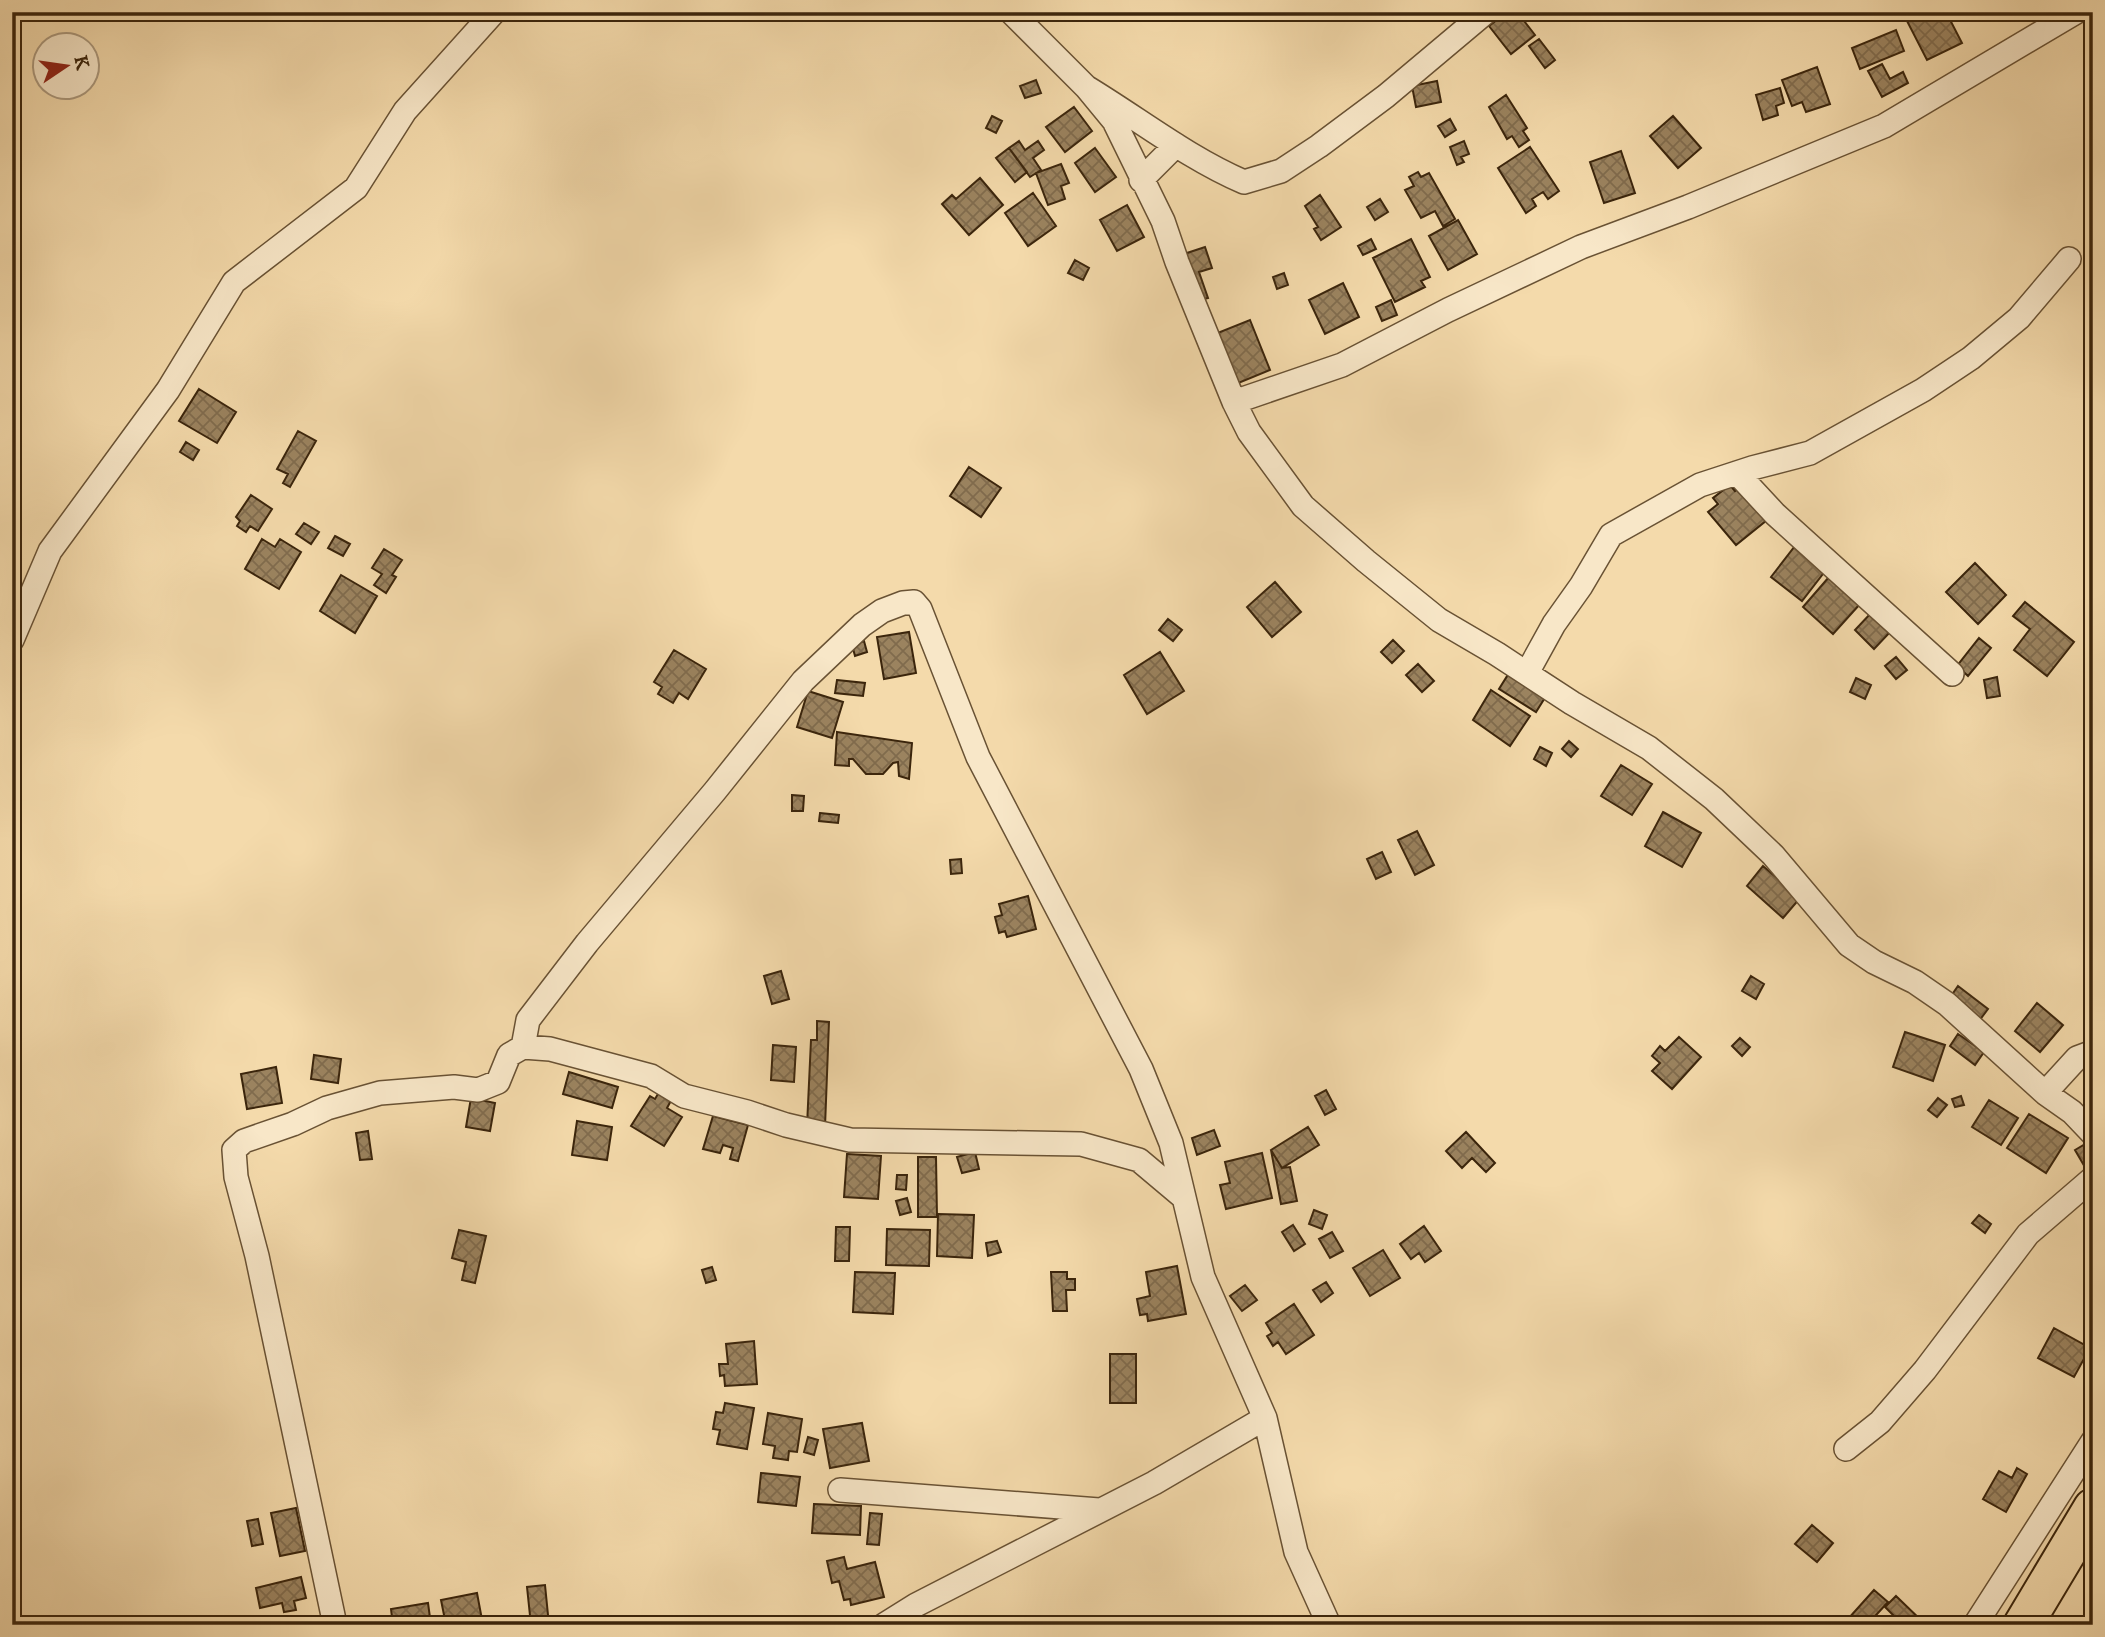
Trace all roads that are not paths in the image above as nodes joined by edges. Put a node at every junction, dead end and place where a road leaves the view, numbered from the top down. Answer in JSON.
{"nodes":[{"id":1,"x":494,"y":12,"type":"edge"},
{"id":2,"x":1011,"y":12,"type":"edge"},
{"id":3,"x":1486,"y":12,"type":"edge"},
{"id":4,"x":2076,"y":12,"type":"edge"},
{"id":5,"x":1086,"y":87,"type":"junction"},
{"id":6,"x":1176,"y":145,"type":"junction"},
{"id":7,"x":1141,"y":180,"type":"junction"},
{"id":8,"x":2069,"y":259,"type":"dead end"},
{"id":9,"x":1234,"y":401,"type":"junction"},
{"id":10,"x":1737,"y":473,"type":"junction"},
{"id":11,"x":12,"y":640,"type":"edge"},
{"id":12,"x":1527,"y":673,"type":"junction"},
{"id":13,"x":1952,"y":674,"type":"dead end"},
{"id":14,"x":523,"y":1047,"type":"junction"},
{"id":15,"x":2093,"y":1052,"type":"edge"},
{"id":16,"x":2045,"y":1093,"type":"junction"},
{"id":17,"x":2093,"y":1134,"type":"edge"},
{"id":18,"x":2093,"y":1178,"type":"edge"},
{"id":19,"x":1183,"y":1197,"type":"junction"},
{"id":20,"x":1265,"y":1418,"type":"junction"},
{"id":21,"x":2093,"y":1441,"type":"edge"},
{"id":22,"x":1846,"y":1449,"type":"dead end"},
{"id":23,"x":840,"y":1490,"type":"dead end"},
{"id":24,"x":2093,"y":1508,"type":"edge"},
{"id":25,"x":1101,"y":1510,"type":"junction"},
{"id":26,"x":335,"y":1625,"type":"edge"},
{"id":27,"x":884,"y":1625,"type":"edge"},
{"id":28,"x":1329,"y":1625,"type":"edge"},
{"id":29,"x":1975,"y":1625,"type":"edge"},
{"id":30,"x":2023,"y":1625,"type":"edge"}],
"edges":[{"from":1,"to":11,"type":"street"},
{"from":2,"to":5,"type":"street"},
{"from":3,"to":6,"type":"street"},
{"from":4,"to":9,"type":"street"},
{"from":5,"to":6,"type":"street"},
{"from":5,"to":7,"type":"street"},
{"from":6,"to":7,"type":"street"},
{"from":7,"to":9,"type":"street"},
{"from":8,"to":10,"type":"street"},
{"from":9,"to":12,"type":"street"},
{"from":10,"to":12,"type":"street"},
{"from":10,"to":13,"type":"street"},
{"from":12,"to":16,"type":"street"},
{"from":14,"to":19,"type":"street"},
{"from":14,"to":19,"type":"street"},
{"from":14,"to":26,"type":"street"},
{"from":15,"to":16,"type":"street"},
{"from":16,"to":17,"type":"street"},
{"from":18,"to":22,"type":"street"},
{"from":19,"to":20,"type":"street"},
{"from":20,"to":25,"type":"street"},
{"from":20,"to":28,"type":"street"},
{"from":21,"to":29,"type":"street"},
{"from":23,"to":25,"type":"street"},
{"from":24,"to":30,"type":"highway"},
{"from":25,"to":27,"type":"street"}]}
